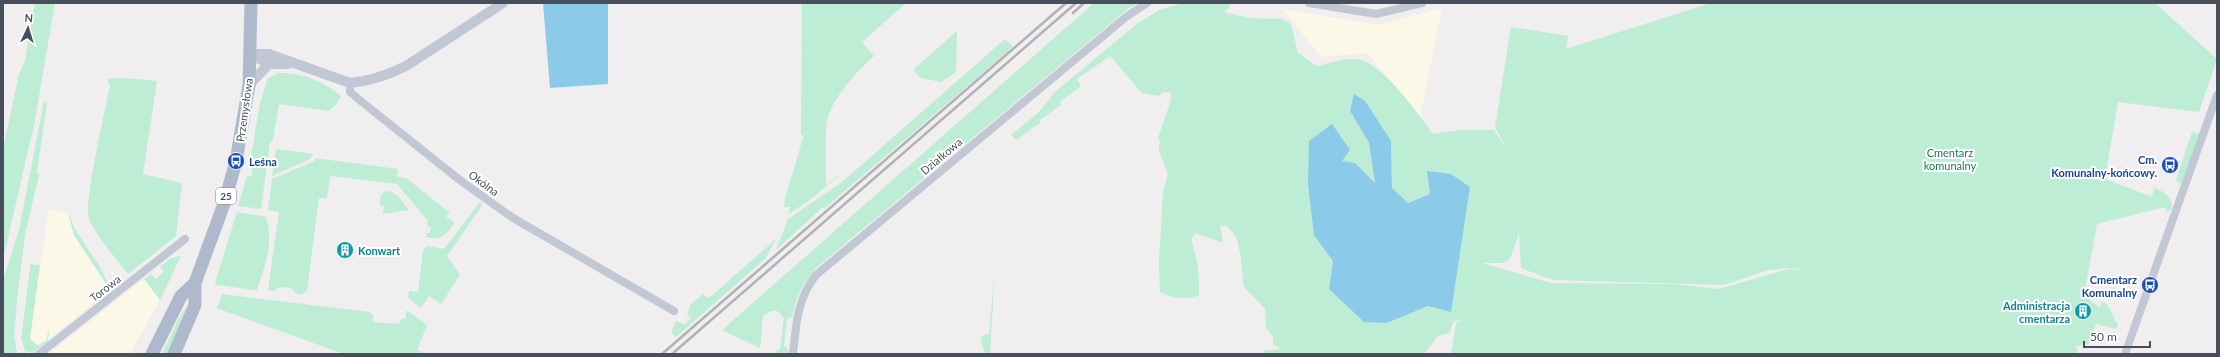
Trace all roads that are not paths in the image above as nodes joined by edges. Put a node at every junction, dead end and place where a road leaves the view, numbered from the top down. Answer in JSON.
{"nodes":[{"id":1,"x":251,"y":3,"type":"edge"},
{"id":2,"x":503,"y":3,"type":"edge"},
{"id":3,"x":1147,"y":3,"type":"edge"},
{"id":4,"x":1309,"y":3,"type":"edge"},
{"id":5,"x":1422,"y":3,"type":"edge"},
{"id":6,"x":250,"y":54,"type":"junction"},
{"id":7,"x":269,"y":64,"type":"junction"},
{"id":8,"x":294,"y":64,"type":"junction"},
{"id":9,"x":350,"y":83,"type":"junction"},
{"id":10,"x":249,"y":85,"type":"junction"},
{"id":11,"x":2217,"y":96,"type":"edge"},
{"id":12,"x":185,"y":239,"type":"dead end"},
{"id":13,"x":195,"y":283,"type":"junction"},
{"id":14,"x":674,"y":311,"type":"dead end"},
{"id":15,"x":39,"y":354,"type":"edge"},
{"id":16,"x":152,"y":354,"type":"edge"},
{"id":17,"x":174,"y":354,"type":"edge"},
{"id":18,"x":793,"y":354,"type":"edge"},
{"id":19,"x":2125,"y":354,"type":"edge"}],
"edges":[{"from":1,"to":6,"type":"main road","name":"Przemysłowa","number":"25"},
{"from":2,"to":9,"type":"street"},
{"from":3,"to":18,"type":"street","name":"Działkowa"},
{"from":4,"to":5,"type":"street"},
{"from":6,"to":7,"type":"street"},
{"from":6,"to":8,"type":"street"},
{"from":6,"to":10,"type":"main road","name":"Przemysłowa","number":"25"},
{"from":7,"to":8,"type":"street"},
{"from":7,"to":10,"type":"street"},
{"from":8,"to":9,"type":"street"},
{"from":9,"to":14,"type":"street","name":"Okólna"},
{"from":10,"to":13,"type":"main road","name":"Przemysłowa","number":"25"},
{"from":11,"to":19,"type":"street"},
{"from":12,"to":15,"type":"street","name":"Torowa"},
{"from":13,"to":16,"type":"main road","name":"Przemysłowa","number":"25"},
{"from":13,"to":17,"type":"main road","name":"Przemysłowa","number":"25"}]}
